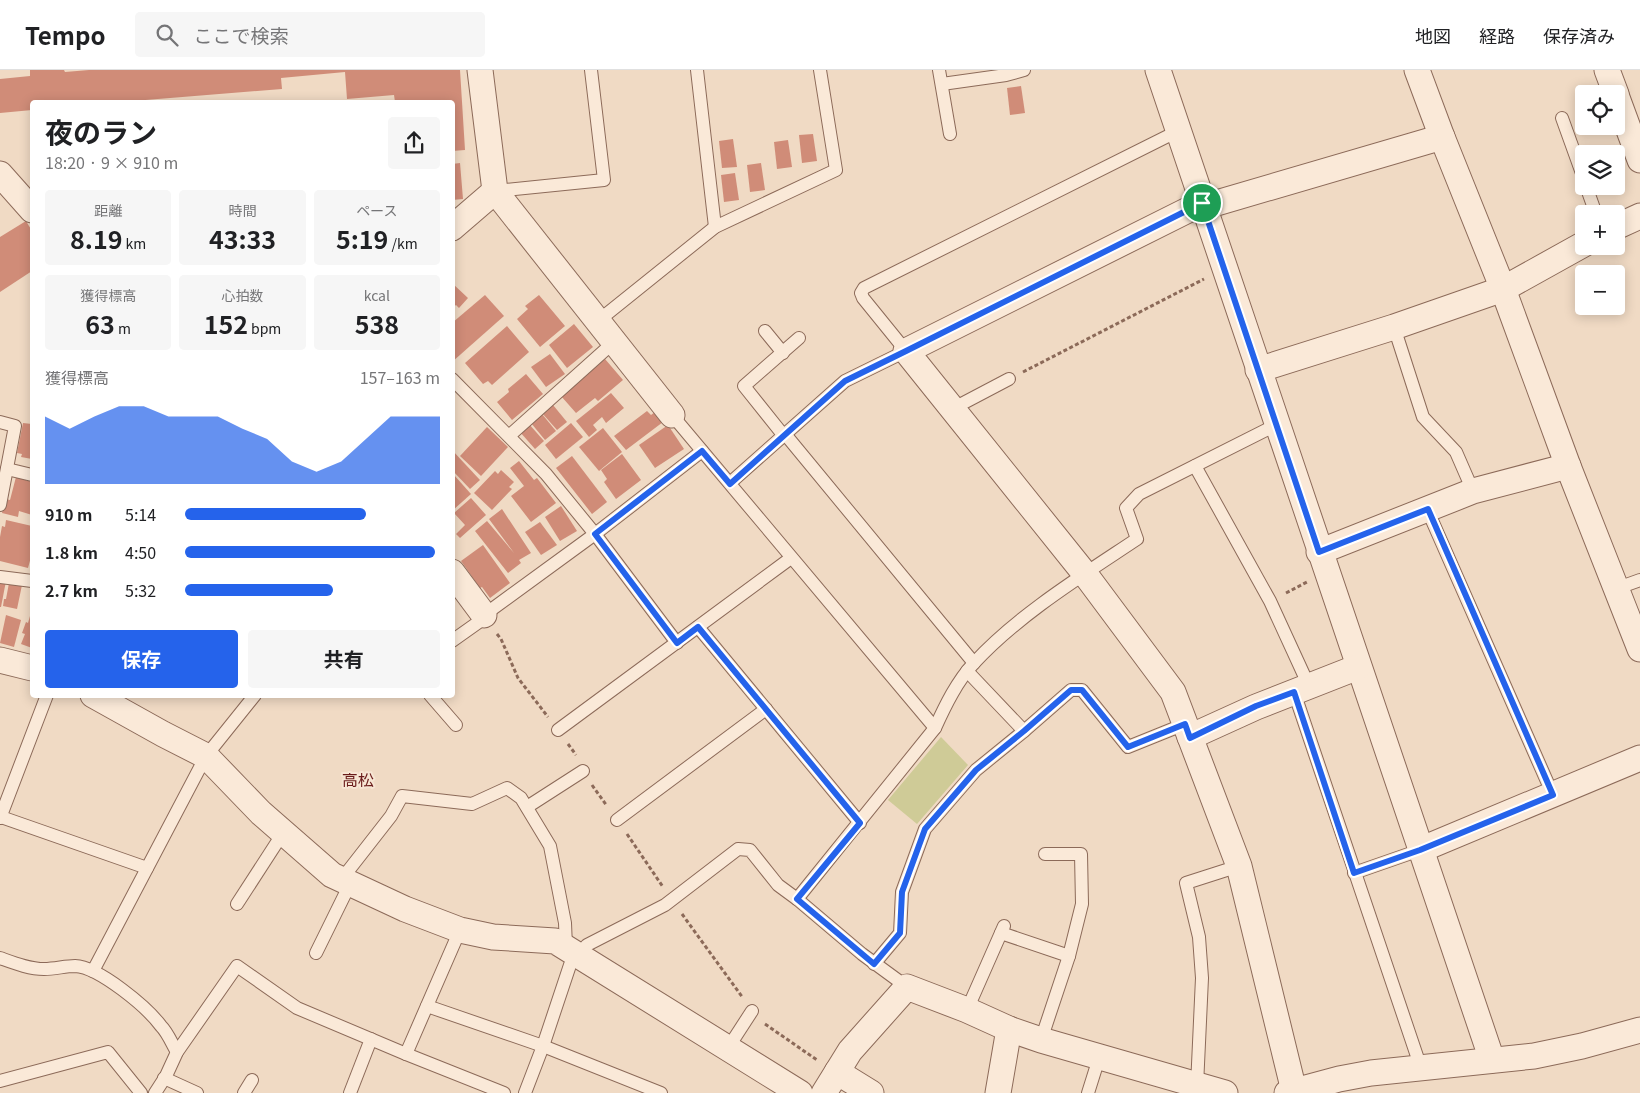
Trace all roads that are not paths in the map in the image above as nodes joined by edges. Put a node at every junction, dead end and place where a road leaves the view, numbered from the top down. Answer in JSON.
{"nodes":[{"id":1,"x":480,"y":70,"type":"edge"},
{"id":2,"x":591,"y":70,"type":"edge"},
{"id":3,"x":697,"y":70,"type":"edge"},
{"id":4,"x":820,"y":70,"type":"edge"},
{"id":5,"x":939,"y":70,"type":"edge"},
{"id":6,"x":1024,"y":70,"type":"edge"},
{"id":7,"x":1158,"y":70,"type":"edge"},
{"id":8,"x":1417,"y":70,"type":"edge"},
{"id":9,"x":1607,"y":70,"type":"edge"},
{"id":10,"x":942,"y":84,"type":"junction"},
{"id":11,"x":1613,"y":85,"type":"edge"},
{"id":12,"x":1562,"y":118,"type":"dead end"},
{"id":13,"x":1625,"y":119,"type":"edge"},
{"id":14,"x":1178,"y":131,"type":"junction"},
{"id":15,"x":950,"y":134,"type":"dead end"},
{"id":16,"x":1442,"y":137,"type":"junction"},
{"id":17,"x":1575,"y":154,"type":"edge"},
{"id":18,"x":1640,"y":160,"type":"edge"},
{"id":19,"x":0,"y":174,"type":"edge"},
{"id":20,"x":495,"y":191,"type":"junction"},
{"id":21,"x":1202,"y":205,"type":"junction"},
{"id":22,"x":30,"y":208,"type":"edge"},
{"id":23,"x":1640,"y":216,"type":"edge"},
{"id":24,"x":1625,"y":223,"type":"edge"},
{"id":25,"x":455,"y":225,"type":"edge"},
{"id":26,"x":715,"y":227,"type":"junction"},
{"id":27,"x":1575,"y":249,"type":"edge"},
{"id":28,"x":1504,"y":289,"type":"junction"},
{"id":29,"x":598,"y":322,"type":"junction"},
{"id":30,"x":1394,"y":327,"type":"junction"},
{"id":31,"x":765,"y":331,"type":"dead end"},
{"id":32,"x":799,"y":338,"type":"dead end"},
{"id":33,"x":614,"y":342,"type":"junction"},
{"id":34,"x":906,"y":351,"type":"junction"},
{"id":35,"x":783,"y":353,"type":"junction"},
{"id":36,"x":1258,"y":370,"type":"junction"},
{"id":37,"x":1009,"y":379,"type":"road end"},
{"id":38,"x":455,"y":382,"type":"edge"},
{"id":39,"x":952,"y":409,"type":"junction"},
{"id":40,"x":672,"y":415,"type":"joint"},
{"id":41,"x":0,"y":422,"type":"edge"},
{"id":42,"x":1276,"y":425,"type":"junction"},
{"id":43,"x":784,"y":435,"type":"junction"},
{"id":44,"x":509,"y":436,"type":"junction"},
{"id":45,"x":702,"y":451,"type":"junction"},
{"id":46,"x":1194,"y":466,"type":"junction"},
{"id":47,"x":1568,"y":466,"type":"junction"},
{"id":48,"x":7,"y":469,"type":"junction"},
{"id":49,"x":30,"y":475,"type":"edge"},
{"id":50,"x":730,"y":484,"type":"junction"},
{"id":51,"x":1474,"y":491,"type":"junction"},
{"id":52,"x":0,"y":505,"type":"edge"},
{"id":53,"x":1428,"y":509,"type":"junction"},
{"id":54,"x":595,"y":534,"type":"junction"},
{"id":55,"x":791,"y":558,"type":"junction"},
{"id":56,"x":1323,"y":562,"type":"junction"},
{"id":57,"x":1084,"y":574,"type":"junction"},
{"id":58,"x":455,"y":576,"type":"edge"},
{"id":59,"x":0,"y":577,"type":"edge"},
{"id":60,"x":1640,"y":580,"type":"edge"},
{"id":61,"x":30,"y":581,"type":"edge"},
{"id":62,"x":1615,"y":589,"type":"junction"},
{"id":63,"x":484,"y":615,"type":"junction"},
{"id":64,"x":698,"y":627,"type":"junction"},
{"id":65,"x":455,"y":638,"type":"edge"},
{"id":66,"x":677,"y":643,"type":"junction"},
{"id":67,"x":1640,"y":649,"type":"edge"},
{"id":68,"x":0,"y":660,"type":"edge"},
{"id":69,"x":971,"y":667,"type":"junction"},
{"id":70,"x":1358,"y":667,"type":"junction"},
{"id":71,"x":30,"y":668,"type":"edge"},
{"id":72,"x":1301,"y":689,"type":"junction"},
{"id":73,"x":46,"y":698,"type":"edge"},
{"id":74,"x":105,"y":698,"type":"edge"},
{"id":75,"x":253,"y":698,"type":"edge"},
{"id":76,"x":433,"y":698,"type":"edge"},
{"id":77,"x":130,"y":704,"type":"edge"},
{"id":78,"x":766,"y":709,"type":"junction"},
{"id":79,"x":456,"y":725,"type":"dead end"},
{"id":80,"x":934,"y":728,"type":"junction"},
{"id":81,"x":558,"y":730,"type":"dead end"},
{"id":82,"x":1024,"y":731,"type":"junction"},
{"id":83,"x":1188,"y":731,"type":"junction"},
{"id":84,"x":206,"y":756,"type":"junction"},
{"id":85,"x":1640,"y":758,"type":"edge"},
{"id":86,"x":583,"y":772,"type":"dead end"},
{"id":87,"x":1553,"y":795,"type":"junction"},
{"id":88,"x":527,"y":807,"type":"junction"},
{"id":89,"x":0,"y":818,"type":"edge"},
{"id":90,"x":617,"y":820,"type":"dead end"},
{"id":91,"x":860,"y":823,"type":"junction"},
{"id":92,"x":283,"y":832,"type":"junction"},
{"id":93,"x":1420,"y":850,"type":"junction"},
{"id":94,"x":1045,"y":854,"type":"dead end"},
{"id":95,"x":1239,"y":866,"type":"junction"},
{"id":96,"x":147,"y":868,"type":"junction"},
{"id":97,"x":1354,"y":873,"type":"junction"},
{"id":98,"x":345,"y":882,"type":"junction"},
{"id":99,"x":797,"y":899,"type":"junction"},
{"id":100,"x":237,"y":904,"type":"dead end"},
{"id":101,"x":460,"y":930,"type":"junction"},
{"id":102,"x":572,"y":951,"type":"junction"},
{"id":103,"x":316,"y":953,"type":"dead end"},
{"id":104,"x":1069,"y":956,"type":"junction"},
{"id":105,"x":0,"y":958,"type":"edge"},
{"id":106,"x":874,"y":964,"type":"junction"},
{"id":107,"x":93,"y":971,"type":"junction"},
{"id":108,"x":907,"y":987,"type":"junction"},
{"id":109,"x":427,"y":1006,"type":"junction"},
{"id":110,"x":967,"y":1010,"type":"junction"},
{"id":111,"x":752,"y":1011,"type":"dead end"},
{"id":112,"x":1009,"y":1029,"type":"junction"},
{"id":113,"x":1640,"y":1030,"type":"edge"},
{"id":114,"x":371,"y":1039,"type":"junction"},
{"id":115,"x":1041,"y":1040,"type":"junction"},
{"id":116,"x":543,"y":1046,"type":"junction"},
{"id":117,"x":728,"y":1048,"type":"junction"},
{"id":118,"x":177,"y":1052,"type":"junction"},
{"id":119,"x":406,"y":1054,"type":"junction"},
{"id":120,"x":1099,"y":1058,"type":"junction"},
{"id":121,"x":1492,"y":1060,"type":"junction"},
{"id":122,"x":1421,"y":1068,"type":"junction"},
{"id":123,"x":164,"y":1078,"type":"junction"},
{"id":124,"x":252,"y":1080,"type":"dead end"},
{"id":125,"x":0,"y":1081,"type":"edge"},
{"id":126,"x":831,"y":1083,"type":"edge"},
{"id":127,"x":1339,"y":1086,"type":"edge"},
{"id":128,"x":1187,"y":1087,"type":"edge"},
{"id":129,"x":1291,"y":1092,"type":"edge"},
{"id":130,"x":141,"y":1093,"type":"edge"},
{"id":131,"x":155,"y":1093,"type":"edge"},
{"id":132,"x":197,"y":1093,"type":"edge"},
{"id":133,"x":244,"y":1093,"type":"edge"},
{"id":134,"x":350,"y":1093,"type":"edge"},
{"id":135,"x":504,"y":1093,"type":"edge"},
{"id":136,"x":525,"y":1093,"type":"edge"},
{"id":137,"x":661,"y":1093,"type":"edge"},
{"id":138,"x":800,"y":1093,"type":"edge"},
{"id":139,"x":871,"y":1093,"type":"edge"},
{"id":140,"x":998,"y":1093,"type":"edge"},
{"id":141,"x":1088,"y":1093,"type":"edge"},
{"id":142,"x":1225,"y":1093,"type":"edge"}],
"edges":[{"from":1,"to":20,"type":"street"},
{"from":2,"to":20,"type":"lane"},
{"from":3,"to":26,"type":"lane"},
{"from":4,"to":26,"type":"lane"},
{"from":5,"to":10,"type":"lane"},
{"from":6,"to":10,"type":"lane"},
{"from":7,"to":14,"type":"street"},
{"from":8,"to":16,"type":"street"},
{"from":9,"to":11,"type":"street"},
{"from":10,"to":15,"type":"lane"},
{"from":12,"to":17,"type":"lane"},
{"from":13,"to":18,"type":"street"},
{"from":14,"to":21,"type":"street"},
{"from":14,"to":34,"type":"lane"},
{"from":16,"to":21,"type":"street"},
{"from":16,"to":28,"type":"street"},
{"from":19,"to":22,"type":"street"},
{"from":20,"to":25,"type":"street"},
{"from":20,"to":29,"type":"street"},
{"from":21,"to":34,"type":"street"},
{"from":21,"to":36,"type":"street"},
{"from":23,"to":24,"type":"street"},
{"from":26,"to":29,"type":"lane"},
{"from":27,"to":28,"type":"street"},
{"from":28,"to":30,"type":"street"},
{"from":28,"to":47,"type":"street"},
{"from":29,"to":33,"type":"street"},
{"from":30,"to":36,"type":"street"},
{"from":30,"to":51,"type":"lane"},
{"from":31,"to":35,"type":"lane"},
{"from":32,"to":35,"type":"lane"},
{"from":33,"to":40,"type":"street"},
{"from":33,"to":44,"type":"lane"},
{"from":34,"to":39,"type":"street"},
{"from":34,"to":43,"type":"lane"},
{"from":35,"to":43,"type":"lane"},
{"from":36,"to":42,"type":"street"},
{"from":37,"to":39,"type":"lane"},
{"from":38,"to":44,"type":"lane"},
{"from":39,"to":57,"type":"street"},
{"from":40,"to":45,"type":"lane"},
{"from":41,"to":48,"type":"lane"},
{"from":42,"to":46,"type":"lane"},
{"from":42,"to":56,"type":"street"},
{"from":43,"to":50,"type":"lane"},
{"from":43,"to":69,"type":"lane"},
{"from":44,"to":54,"type":"lane"},
{"from":45,"to":50,"type":"lane"},
{"from":45,"to":54,"type":"lane"},
{"from":46,"to":57,"type":"lane"},
{"from":46,"to":72,"type":"lane"},
{"from":47,"to":51,"type":"street"},
{"from":47,"to":62,"type":"street"},
{"from":48,"to":49,"type":"lane"},
{"from":48,"to":52,"type":"lane"},
{"from":50,"to":55,"type":"lane"},
{"from":51,"to":53,"type":"street"},
{"from":53,"to":56,"type":"street"},
{"from":53,"to":87,"type":"lane"},
{"from":54,"to":63,"type":"lane"},
{"from":54,"to":66,"type":"lane"},
{"from":55,"to":64,"type":"lane"},
{"from":55,"to":80,"type":"lane"},
{"from":56,"to":70,"type":"street"},
{"from":57,"to":69,"type":"lane"},
{"from":57,"to":83,"type":"street"},
{"from":58,"to":63,"type":"street"},
{"from":59,"to":61,"type":"lane"},
{"from":60,"to":62,"type":"lane"},
{"from":62,"to":67,"type":"street"},
{"from":63,"to":65,"type":"lane"},
{"from":64,"to":66,"type":"lane"},
{"from":64,"to":78,"type":"lane"},
{"from":66,"to":81,"type":"lane"},
{"from":68,"to":71,"type":"street"},
{"from":69,"to":80,"type":"lane"},
{"from":69,"to":82,"type":"lane"},
{"from":70,"to":72,"type":"street"},
{"from":70,"to":93,"type":"street"},
{"from":72,"to":83,"type":"street"},
{"from":72,"to":97,"type":"lane"},
{"from":73,"to":89,"type":"lane"},
{"from":74,"to":77,"type":"street"},
{"from":75,"to":84,"type":"lane"},
{"from":76,"to":79,"type":"lane"},
{"from":77,"to":84,"type":"street"},
{"from":78,"to":90,"type":"lane"},
{"from":78,"to":91,"type":"lane"},
{"from":80,"to":91,"type":"lane"},
{"from":82,"to":83,"type":"lane"},
{"from":82,"to":106,"type":"lane"},
{"from":83,"to":95,"type":"street"},
{"from":84,"to":92,"type":"street"},
{"from":84,"to":96,"type":"lane"},
{"from":85,"to":87,"type":"street"},
{"from":86,"to":88,"type":"lane"},
{"from":87,"to":93,"type":"street"},
{"from":88,"to":98,"type":"lane"},
{"from":88,"to":102,"type":"lane"},
{"from":89,"to":96,"type":"lane"},
{"from":91,"to":99,"type":"lane"},
{"from":92,"to":98,"type":"street"},
{"from":92,"to":100,"type":"lane"},
{"from":93,"to":97,"type":"lane"},
{"from":93,"to":121,"type":"street"},
{"from":94,"to":104,"type":"lane"},
{"from":95,"to":128,"type":"lane"},
{"from":95,"to":129,"type":"street"},
{"from":96,"to":107,"type":"lane"},
{"from":97,"to":122,"type":"lane"},
{"from":98,"to":101,"type":"street"},
{"from":98,"to":103,"type":"lane"},
{"from":99,"to":102,"type":"lane"},
{"from":99,"to":106,"type":"lane"},
{"from":101,"to":102,"type":"street"},
{"from":101,"to":109,"type":"lane"},
{"from":102,"to":116,"type":"lane"},
{"from":102,"to":117,"type":"street"},
{"from":104,"to":110,"type":"lane"},
{"from":104,"to":115,"type":"lane"},
{"from":105,"to":107,"type":"lane"},
{"from":106,"to":108,"type":"lane"},
{"from":107,"to":118,"type":"lane"},
{"from":108,"to":110,"type":"street"},
{"from":108,"to":126,"type":"street"},
{"from":109,"to":116,"type":"lane"},
{"from":109,"to":119,"type":"lane"},
{"from":110,"to":112,"type":"street"},
{"from":111,"to":117,"type":"lane"},
{"from":112,"to":115,"type":"street"},
{"from":112,"to":140,"type":"street"},
{"from":113,"to":121,"type":"street"},
{"from":114,"to":118,"type":"lane"},
{"from":114,"to":119,"type":"lane"},
{"from":114,"to":134,"type":"lane"},
{"from":115,"to":120,"type":"street"},
{"from":116,"to":136,"type":"lane"},
{"from":116,"to":137,"type":"lane"},
{"from":117,"to":138,"type":"street"},
{"from":118,"to":123,"type":"lane"},
{"from":119,"to":135,"type":"lane"},
{"from":120,"to":128,"type":"street"},
{"from":120,"to":141,"type":"lane"},
{"from":121,"to":122,"type":"street"},
{"from":122,"to":127,"type":"street"},
{"from":123,"to":131,"type":"lane"},
{"from":123,"to":132,"type":"lane"},
{"from":124,"to":133,"type":"lane"},
{"from":125,"to":130,"type":"lane"},
{"from":126,"to":139,"type":"street"},
{"from":127,"to":129,"type":"street"},
{"from":128,"to":142,"type":"street"}]}
